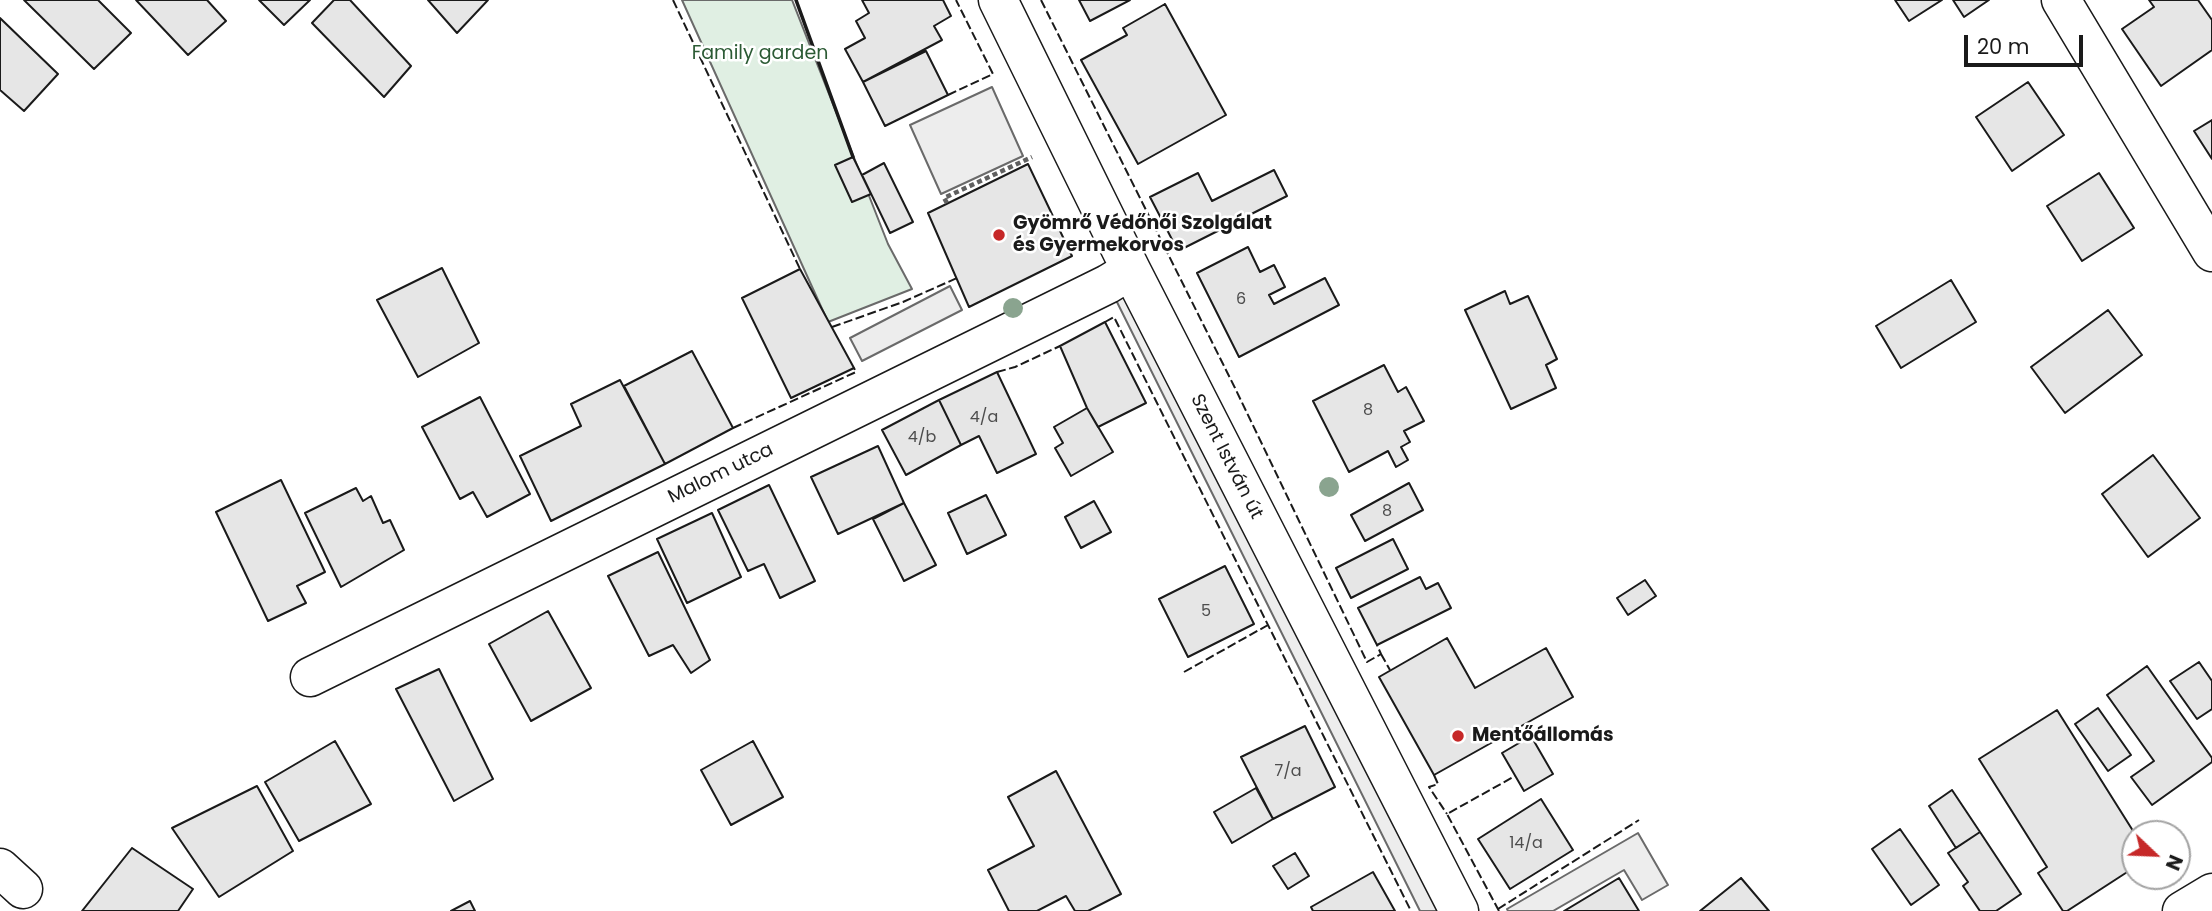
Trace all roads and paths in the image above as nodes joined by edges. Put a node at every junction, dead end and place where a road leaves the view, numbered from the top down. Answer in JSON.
{"nodes":[{"id":1,"x":998,"y":0,"type":"edge"},
{"id":2,"x":2061,"y":0,"type":"edge"},
{"id":3,"x":1035,"y":156,"type":"dead end"},
{"id":4,"x":947,"y":203,"type":"dead end"},
{"id":5,"x":2212,"y":252,"type":"edge"},
{"id":6,"x":1131,"y":270,"type":"junction"},
{"id":7,"x":310,"y":677,"type":"dead end"},
{"id":8,"x":2212,"y":893,"type":"edge"},
{"id":9,"x":1459,"y":911,"type":"edge"},
{"id":10,"x":2182,"y":911,"type":"edge"}],
"edges":[{"from":1,"to":6,"type":"street","name":"Szent István út"},
{"from":2,"to":5,"type":"street"},
{"from":3,"to":4,"type":"path"},
{"from":6,"to":7,"type":"street","name":"Malom utca"},
{"from":6,"to":9,"type":"street","name":"Szent István út"},
{"from":8,"to":10,"type":"street"}]}
